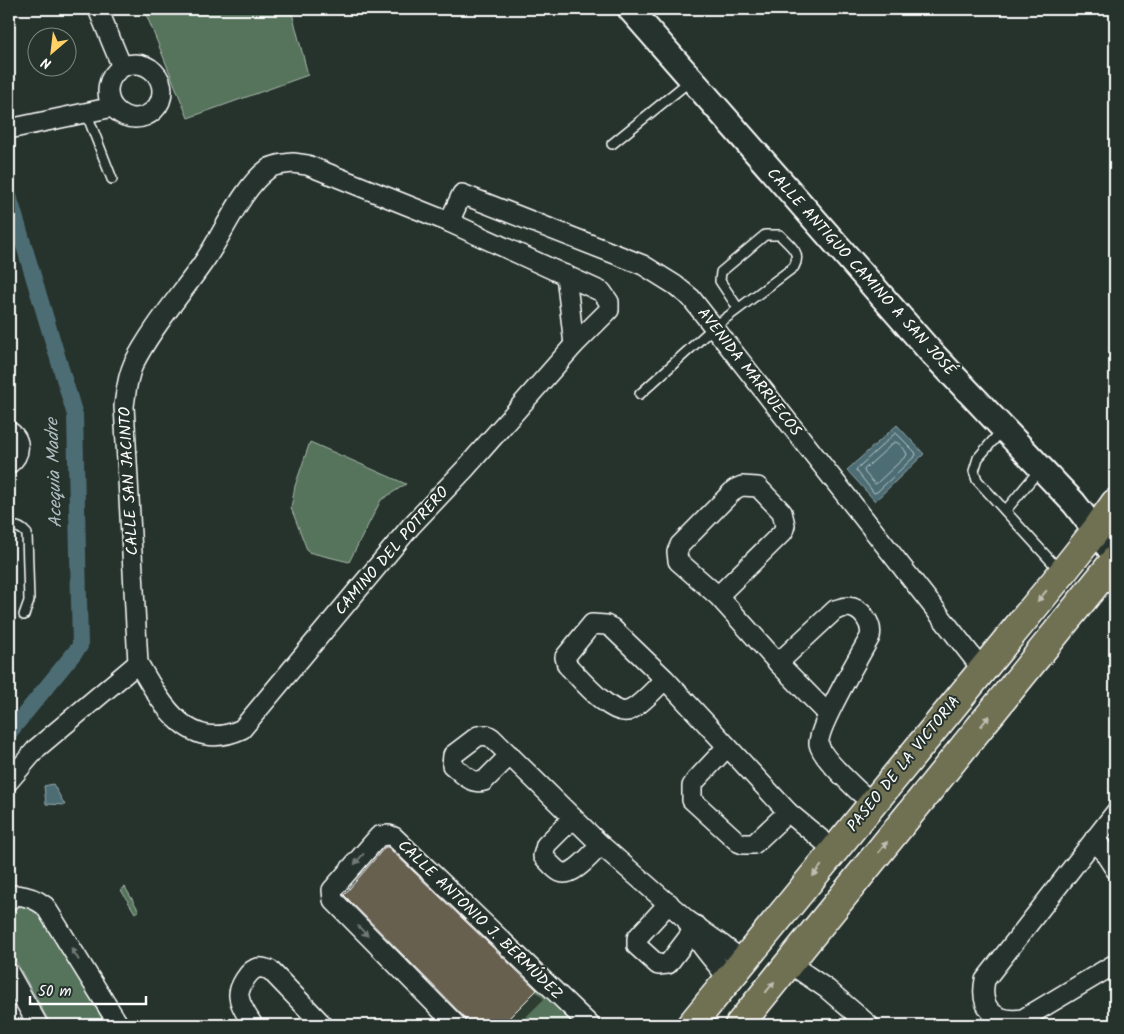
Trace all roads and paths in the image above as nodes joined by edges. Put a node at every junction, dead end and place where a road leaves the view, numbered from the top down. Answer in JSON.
{"nodes":[{"id":1,"x":98,"y":9,"type":"edge"},
{"id":2,"x":630,"y":9,"type":"edge"},
{"id":3,"x":122,"y":66,"type":"junction"},
{"id":4,"x":691,"y":80,"type":"junction"},
{"id":5,"x":113,"y":107,"type":"junction"},
{"id":6,"x":86,"y":112,"type":"junction"},
{"id":7,"x":9,"y":129,"type":"edge"},
{"id":8,"x":612,"y":144,"type":"dead end"},
{"id":9,"x":112,"y":179,"type":"dead end"},
{"id":10,"x":449,"y":222,"type":"junction"},
{"id":11,"x":566,"y":275,"type":"junction"},
{"id":12,"x":738,"y":308,"type":"junction"},
{"id":13,"x":714,"y":327,"type":"junction"},
{"id":14,"x":574,"y":345,"type":"junction"},
{"id":15,"x":640,"y":394,"type":"dead end"},
{"id":16,"x":1004,"y":429,"type":"junction"},
{"id":17,"x":9,"y":432,"type":"edge"},
{"id":18,"x":9,"y":464,"type":"edge"},
{"id":19,"x":1041,"y":468,"type":"junction"},
{"id":20,"x":1115,"y":503,"type":"edge"},
{"id":21,"x":1006,"y":510,"type":"junction"},
{"id":22,"x":9,"y":528,"type":"edge"},
{"id":23,"x":1096,"y":530,"type":"junction"},
{"id":24,"x":1115,"y":556,"type":"edge"},
{"id":25,"x":1115,"y":560,"type":"edge"},
{"id":26,"x":1062,"y":573,"type":"junction"},
{"id":27,"x":718,"y":596,"type":"junction"},
{"id":28,"x":24,"y":615,"type":"dead end"},
{"id":29,"x":778,"y":662,"type":"junction"},
{"id":30,"x":138,"y":663,"type":"junction"},
{"id":31,"x":982,"y":669,"type":"junction"},
{"id":32,"x":665,"y":679,"type":"junction"},
{"id":33,"x":828,"y":714,"type":"junction"},
{"id":34,"x":727,"y":747,"type":"junction"},
{"id":35,"x":510,"y":755,"type":"junction"},
{"id":36,"x":9,"y":781,"type":"edge"},
{"id":37,"x":872,"y":803,"type":"junction"},
{"id":38,"x":788,"y":812,"type":"junction"},
{"id":39,"x":1115,"y":812,"type":"edge"},
{"id":40,"x":573,"y":818,"type":"junction"},
{"id":41,"x":1095,"y":838,"type":"junction"},
{"id":42,"x":601,"y":845,"type":"junction"},
{"id":43,"x":834,"y":850,"type":"junction"},
{"id":44,"x":1115,"y":869,"type":"edge"},
{"id":45,"x":9,"y":900,"type":"edge"},
{"id":46,"x":669,"y":903,"type":"junction"},
{"id":47,"x":692,"y":926,"type":"junction"},
{"id":48,"x":789,"y":963,"type":"junction"},
{"id":49,"x":1115,"y":964,"type":"edge"},
{"id":50,"x":736,"y":970,"type":"junction"},
{"id":51,"x":9,"y":973,"type":"edge"},
{"id":52,"x":38,"y":1025,"type":"edge"},
{"id":53,"x":119,"y":1025,"type":"edge"},
{"id":54,"x":253,"y":1025,"type":"edge"},
{"id":55,"x":323,"y":1025,"type":"edge"},
{"id":56,"x":456,"y":1025,"type":"edge"},
{"id":57,"x":590,"y":1025,"type":"edge"},
{"id":58,"x":692,"y":1025,"type":"edge"},
{"id":59,"x":739,"y":1025,"type":"edge"},
{"id":60,"x":869,"y":1025,"type":"edge"}],
"edges":[{"from":1,"to":3,"type":"street"},
{"from":2,"to":4,"type":"street","name":"CALLE ANTIGUO CAMINO A SAN JOSÉ"},
{"from":3,"to":5,"type":"street"},
{"from":3,"to":5,"type":"street"},
{"from":4,"to":8,"type":"lane"},
{"from":4,"to":16,"type":"street","name":"CALLE ANTIGUO CAMINO A SAN JOSÉ"},
{"from":5,"to":6,"type":"street"},
{"from":6,"to":7,"type":"street"},
{"from":6,"to":9,"type":"lane"},
{"from":10,"to":11,"type":"street"},
{"from":10,"to":13,"type":"street","name":"AVENIDA MARRUECOS"},
{"from":10,"to":30,"type":"street","name":"CALLE SAN JACINTO"},
{"from":11,"to":14,"type":"street"},
{"from":11,"to":14,"type":"street","name":"CAMINO DEL POTRERO"},
{"from":12,"to":12,"type":"lane"},
{"from":12,"to":13,"type":"lane"},
{"from":13,"to":15,"type":"lane"},
{"from":13,"to":31,"type":"street","name":"AVENIDA MARRUECOS"},
{"from":14,"to":30,"type":"street","name":"CAMINO DEL POTRERO"},
{"from":16,"to":19,"type":"street","name":"CALLE ANTIGUO CAMINO A SAN JOSÉ"},
{"from":16,"to":21,"type":"lane"},
{"from":17,"to":18,"type":"street"},
{"from":19,"to":21,"type":"lane"},
{"from":19,"to":23,"type":"street","name":"CALLE ANTIGUO CAMINO A SAN JOSÉ"},
{"from":20,"to":23,"type":"main road","name":"PASEO DE LA VICTORIA"},
{"from":21,"to":26,"type":"lane"},
{"from":22,"to":28,"type":"lane"},
{"from":23,"to":24,"type":"street","name":"CALLE ANTIGUO CAMINO A SAN JOSÉ"},
{"from":23,"to":26,"type":"main road","name":"PASEO DE LA VICTORIA"},
{"from":48,"to":25,"type":"main road","one_way":true},
{"from":26,"to":31,"type":"main road","name":"PASEO DE LA VICTORIA","one_way":true},
{"from":27,"to":27,"type":"street"},
{"from":27,"to":29,"type":"street"},
{"from":29,"to":33,"type":"street"},
{"from":29,"to":33,"type":"street"},
{"from":30,"to":36,"type":"street"},
{"from":31,"to":37,"type":"main road","name":"PASEO DE LA VICTORIA"},
{"from":32,"to":32,"type":"street"},
{"from":32,"to":34,"type":"street"},
{"from":33,"to":37,"type":"street"},
{"from":34,"to":38,"type":"street"},
{"from":34,"to":38,"type":"street"},
{"from":35,"to":35,"type":"street"},
{"from":35,"to":40,"type":"street"},
{"from":37,"to":43,"type":"main road","name":"PASEO DE LA VICTORIA"},
{"from":38,"to":43,"type":"street"},
{"from":39,"to":41,"type":"street"},
{"from":40,"to":42,"type":"street"},
{"from":40,"to":42,"type":"street"},
{"from":41,"to":44,"type":"street"},
{"from":41,"to":49,"type":"street"},
{"from":42,"to":46,"type":"street"},
{"from":43,"to":50,"type":"main road","name":"PASEO DE LA VICTORIA","one_way":true},
{"from":53,"to":45,"type":"street","one_way":true},
{"from":46,"to":47,"type":"street"},
{"from":46,"to":47,"type":"street"},
{"from":47,"to":50,"type":"street"},
{"from":59,"to":48,"type":"main road","one_way":true},
{"from":48,"to":60,"type":"street"},
{"from":50,"to":58,"type":"main road","name":"PASEO DE LA VICTORIA"},
{"from":51,"to":52,"type":"street"},
{"from":54,"to":55,"type":"street"},
{"from":57,"to":56,"type":"street","name":"CALLE ANTONIO J. BERMÚDEZ","one_way":true}]}
